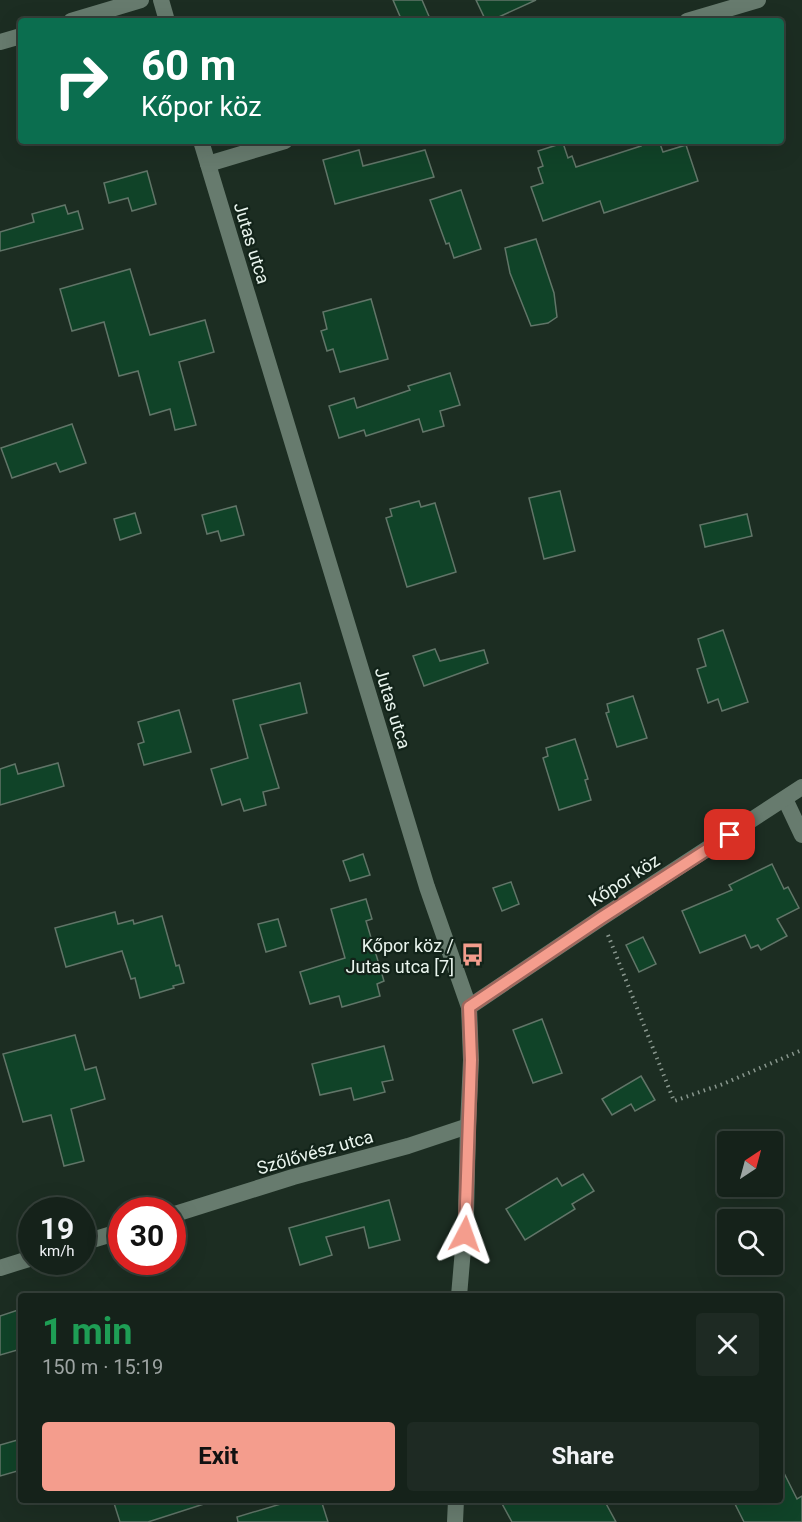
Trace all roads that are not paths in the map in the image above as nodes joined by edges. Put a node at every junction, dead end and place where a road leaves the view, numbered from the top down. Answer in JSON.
{"nodes":[{"id":1,"x":141,"y":0,"type":"edge"},
{"id":2,"x":161,"y":0,"type":"edge"},
{"id":3,"x":758,"y":0,"type":"edge"},
{"id":4,"x":81,"y":18,"type":"edge"},
{"id":5,"x":166,"y":18,"type":"edge"},
{"id":6,"x":697,"y":18,"type":"edge"},
{"id":7,"x":18,"y":37,"type":"edge"},
{"id":8,"x":0,"y":42,"type":"edge"},
{"id":9,"x":202,"y":144,"type":"edge"},
{"id":10,"x":275,"y":144,"type":"edge"},
{"id":11,"x":208,"y":164,"type":"junction"},
{"id":12,"x":802,"y":788,"type":"edge"},
{"id":13,"x":785,"y":799,"type":"junction"},
{"id":14,"x":802,"y":835,"type":"edge"},
{"id":15,"x":469,"y":1007,"type":"junction"},
{"id":16,"x":468,"y":1126,"type":"junction"},
{"id":17,"x":186,"y":1211,"type":"edge"},
{"id":18,"x":18,"y":1262,"type":"edge"},
{"id":19,"x":0,"y":1268,"type":"edge"},
{"id":20,"x":459,"y":1293,"type":"edge"},
{"id":21,"x":456,"y":1503,"type":"edge"},
{"id":22,"x":456,"y":1522,"type":"edge"}],
"edges":[{"from":1,"to":4,"type":"street"},
{"from":2,"to":5,"type":"street"},
{"from":3,"to":6,"type":"street"},
{"from":7,"to":8,"type":"street"},
{"from":9,"to":11,"type":"street","name":"Jutas utca"},
{"from":10,"to":11,"type":"street"},
{"from":11,"to":15,"type":"street","name":"Jutas utca"},
{"from":12,"to":13,"type":"street","name":"Kőpor köz"},
{"from":13,"to":14,"type":"street"},
{"from":13,"to":15,"type":"street","name":"Kőpor köz"},
{"from":15,"to":16,"type":"street","name":"Jutas utca"},
{"from":16,"to":17,"type":"street","name":"Szőlővész utca"},
{"from":16,"to":20,"type":"street","name":"Jutas utca"},
{"from":18,"to":19,"type":"street"},
{"from":21,"to":22,"type":"street"}]}
